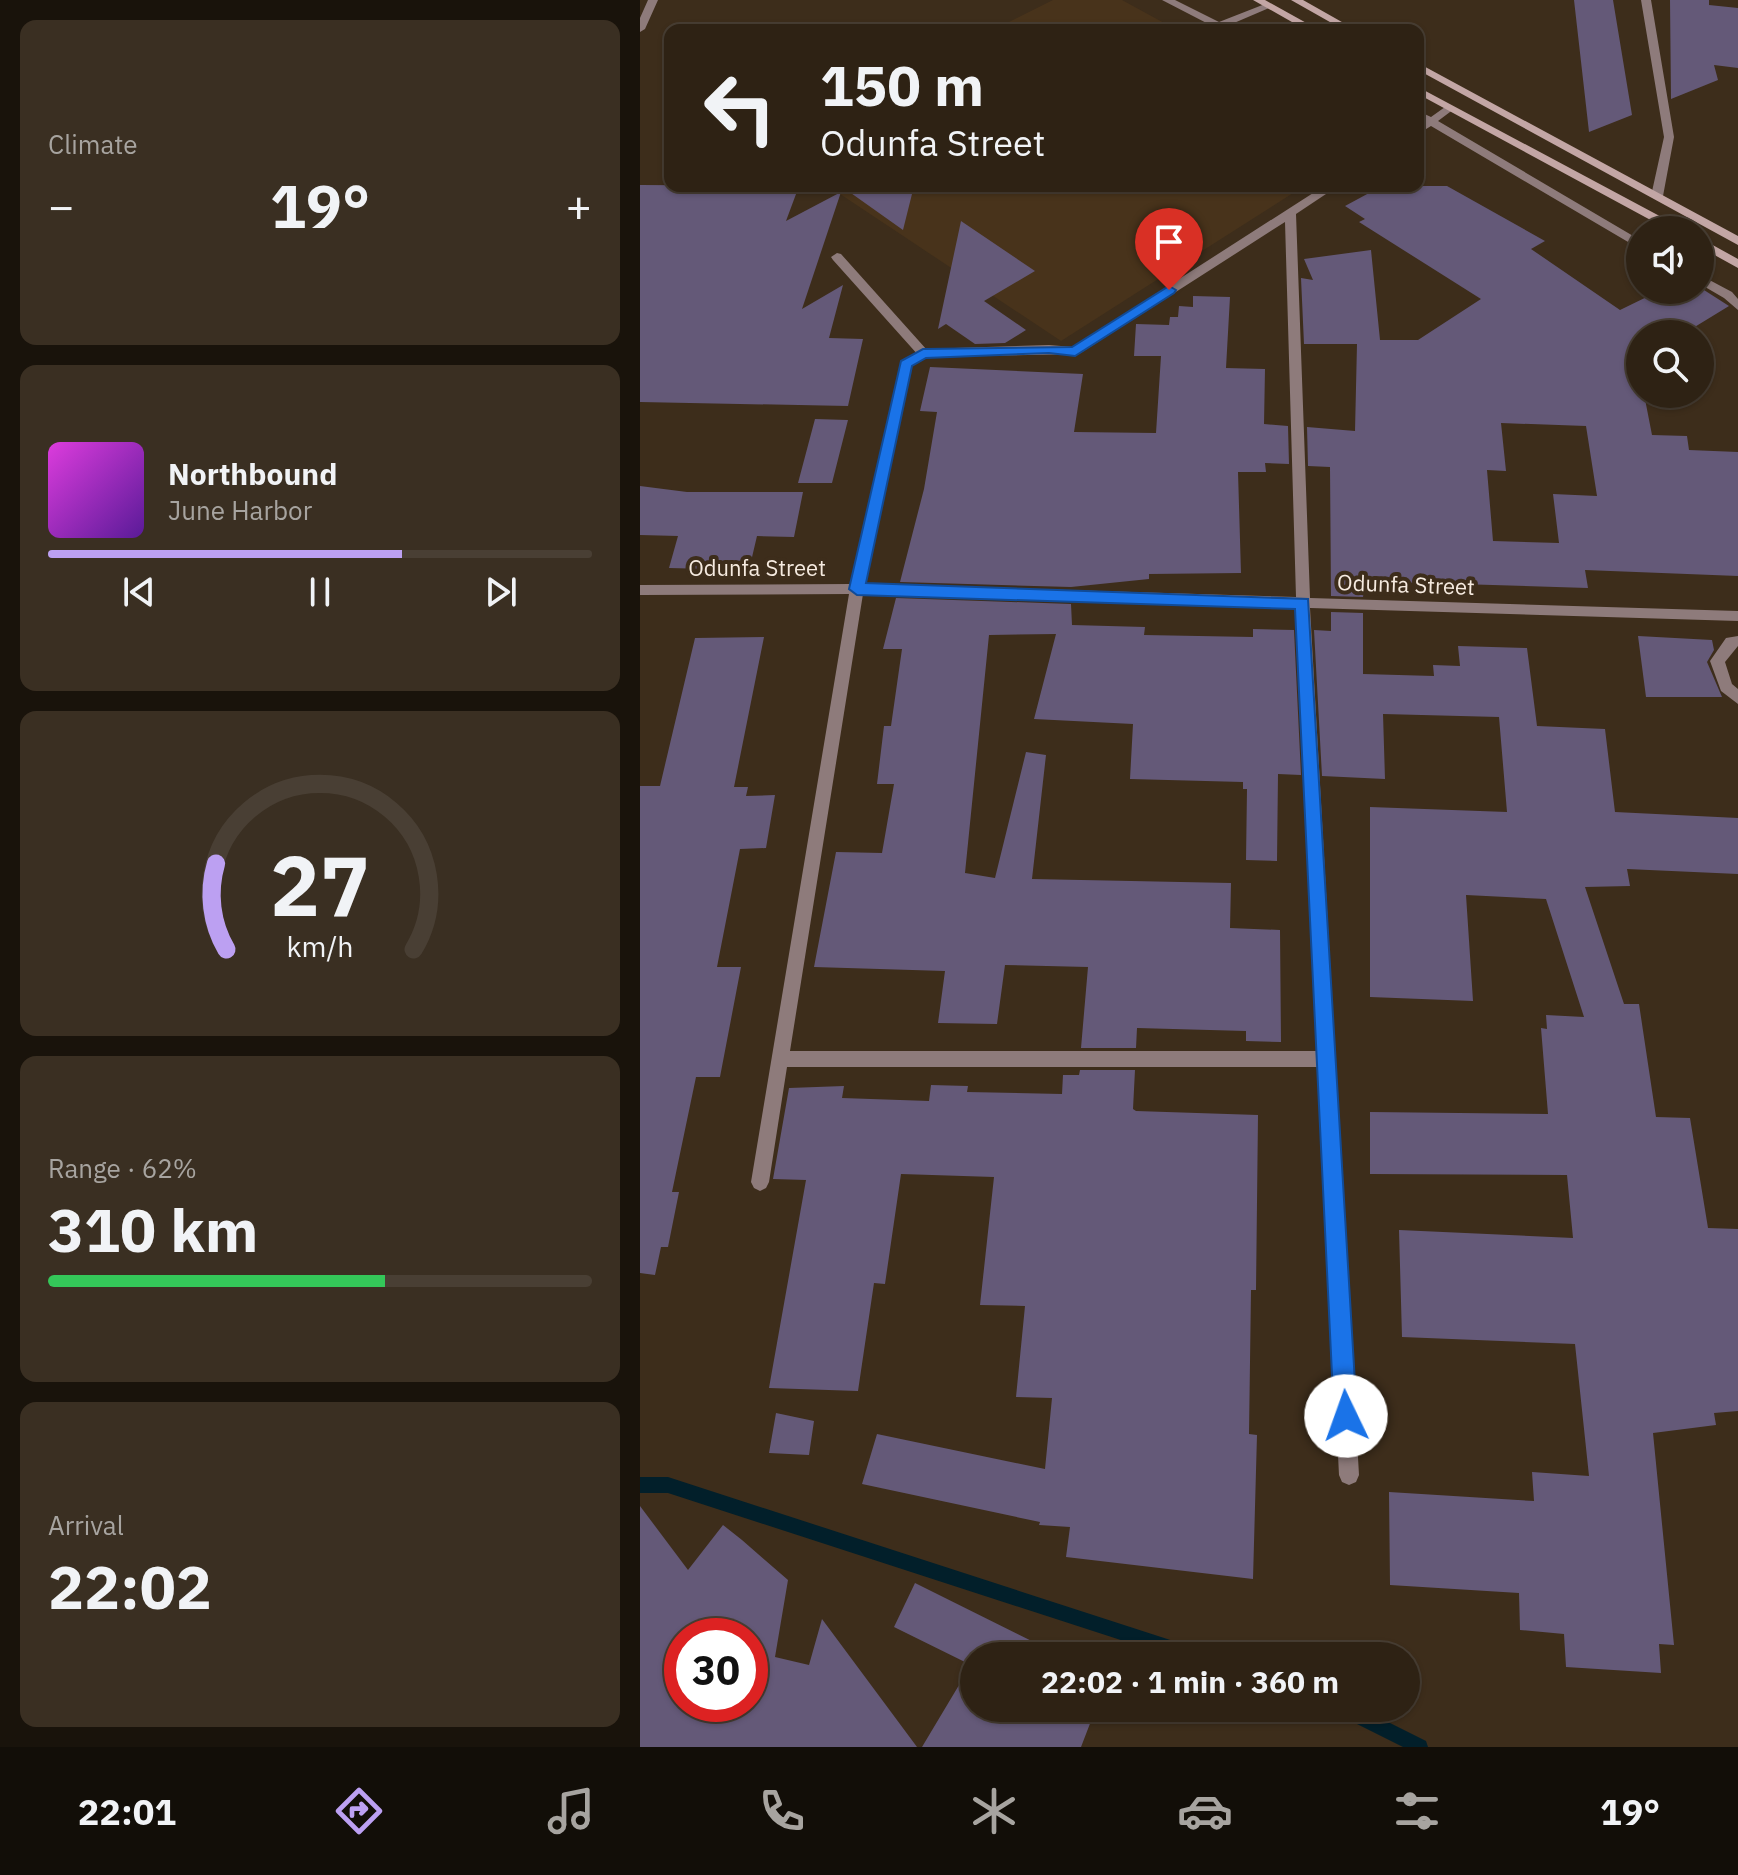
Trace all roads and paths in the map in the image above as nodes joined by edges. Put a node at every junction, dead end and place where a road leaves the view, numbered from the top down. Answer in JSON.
{"nodes":[{"id":1,"x":653,"y":0,"type":"edge"},
{"id":2,"x":1167,"y":0,"type":"edge"},
{"id":3,"x":1258,"y":0,"type":"edge"},
{"id":4,"x":1296,"y":0,"type":"edge"},
{"id":5,"x":1646,"y":0,"type":"edge"},
{"id":6,"x":1269,"y":6,"type":"junction"},
{"id":7,"x":1216,"y":24,"type":"edge"},
{"id":8,"x":1232,"y":24,"type":"edge"},
{"id":9,"x":1303,"y":24,"type":"edge"},
{"id":10,"x":1340,"y":24,"type":"edge"},
{"id":11,"x":640,"y":29,"type":"edge"},
{"id":12,"x":1424,"y":69,"type":"edge"},
{"id":13,"x":1424,"y":94,"type":"edge"},
{"id":14,"x":1449,"y":109,"type":"junction"},
{"id":15,"x":1424,"y":117,"type":"edge"},
{"id":16,"x":1434,"y":121,"type":"junction"},
{"id":17,"x":1424,"y":127,"type":"edge"},
{"id":18,"x":1323,"y":192,"type":"edge"},
{"id":19,"x":1657,"y":196,"type":"junction"},
{"id":20,"x":1290,"y":213,"type":"junction"},
{"id":21,"x":1650,"y":216,"type":"edge"},
{"id":22,"x":1626,"y":237,"type":"edge"},
{"id":23,"x":1738,"y":241,"type":"edge"},
{"id":24,"x":1714,"y":250,"type":"edge"},
{"id":25,"x":837,"y":257,"type":"dead end"},
{"id":26,"x":1738,"y":264,"type":"edge"},
{"id":27,"x":1714,"y":287,"type":"edge"},
{"id":28,"x":1738,"y":306,"type":"edge"},
{"id":29,"x":923,"y":353,"type":"junction"},
{"id":30,"x":857,"y":589,"type":"junction"},
{"id":31,"x":640,"y":590,"type":"edge"},
{"id":32,"x":1303,"y":603,"type":"junction"},
{"id":33,"x":1738,"y":616,"type":"edge"},
{"id":34,"x":1738,"y":641,"type":"edge"},
{"id":35,"x":1738,"y":698,"type":"edge"},
{"id":36,"x":780,"y":1059,"type":"junction"},
{"id":37,"x":1328,"y":1059,"type":"junction"},
{"id":38,"x":760,"y":1182,"type":"dead end"},
{"id":39,"x":1349,"y":1475,"type":"dead end"}],
"edges":[{"from":1,"to":11,"type":"street"},
{"from":2,"to":7,"type":"street"},
{"from":3,"to":6,"type":"main road"},
{"from":4,"to":10,"type":"main road"},
{"from":5,"to":19,"type":"street"},
{"from":6,"to":8,"type":"street"},
{"from":6,"to":9,"type":"main road"},
{"from":12,"to":19,"type":"main road"},
{"from":13,"to":14,"type":"main road"},
{"from":14,"to":16,"type":"street"},
{"from":14,"to":21,"type":"main road"},
{"from":15,"to":16,"type":"street"},
{"from":16,"to":17,"type":"street"},
{"from":16,"to":22,"type":"street"},
{"from":18,"to":20,"type":"street"},
{"from":19,"to":23,"type":"main road"},
{"from":20,"to":29,"type":"street"},
{"from":20,"to":32,"type":"street"},
{"from":24,"to":26,"type":"main road"},
{"from":25,"to":29,"type":"street"},
{"from":27,"to":28,"type":"street"},
{"from":29,"to":30,"type":"street"},
{"from":30,"to":31,"type":"street","name":"Odunfa Street"},
{"from":30,"to":32,"type":"street","name":"Odunfa Street"},
{"from":30,"to":36,"type":"street"},
{"from":32,"to":33,"type":"street","name":"Odunfa Street"},
{"from":32,"to":37,"type":"street"},
{"from":34,"to":35,"type":"street"},
{"from":36,"to":37,"type":"street"},
{"from":36,"to":38,"type":"street"},
{"from":37,"to":39,"type":"street"}]}
